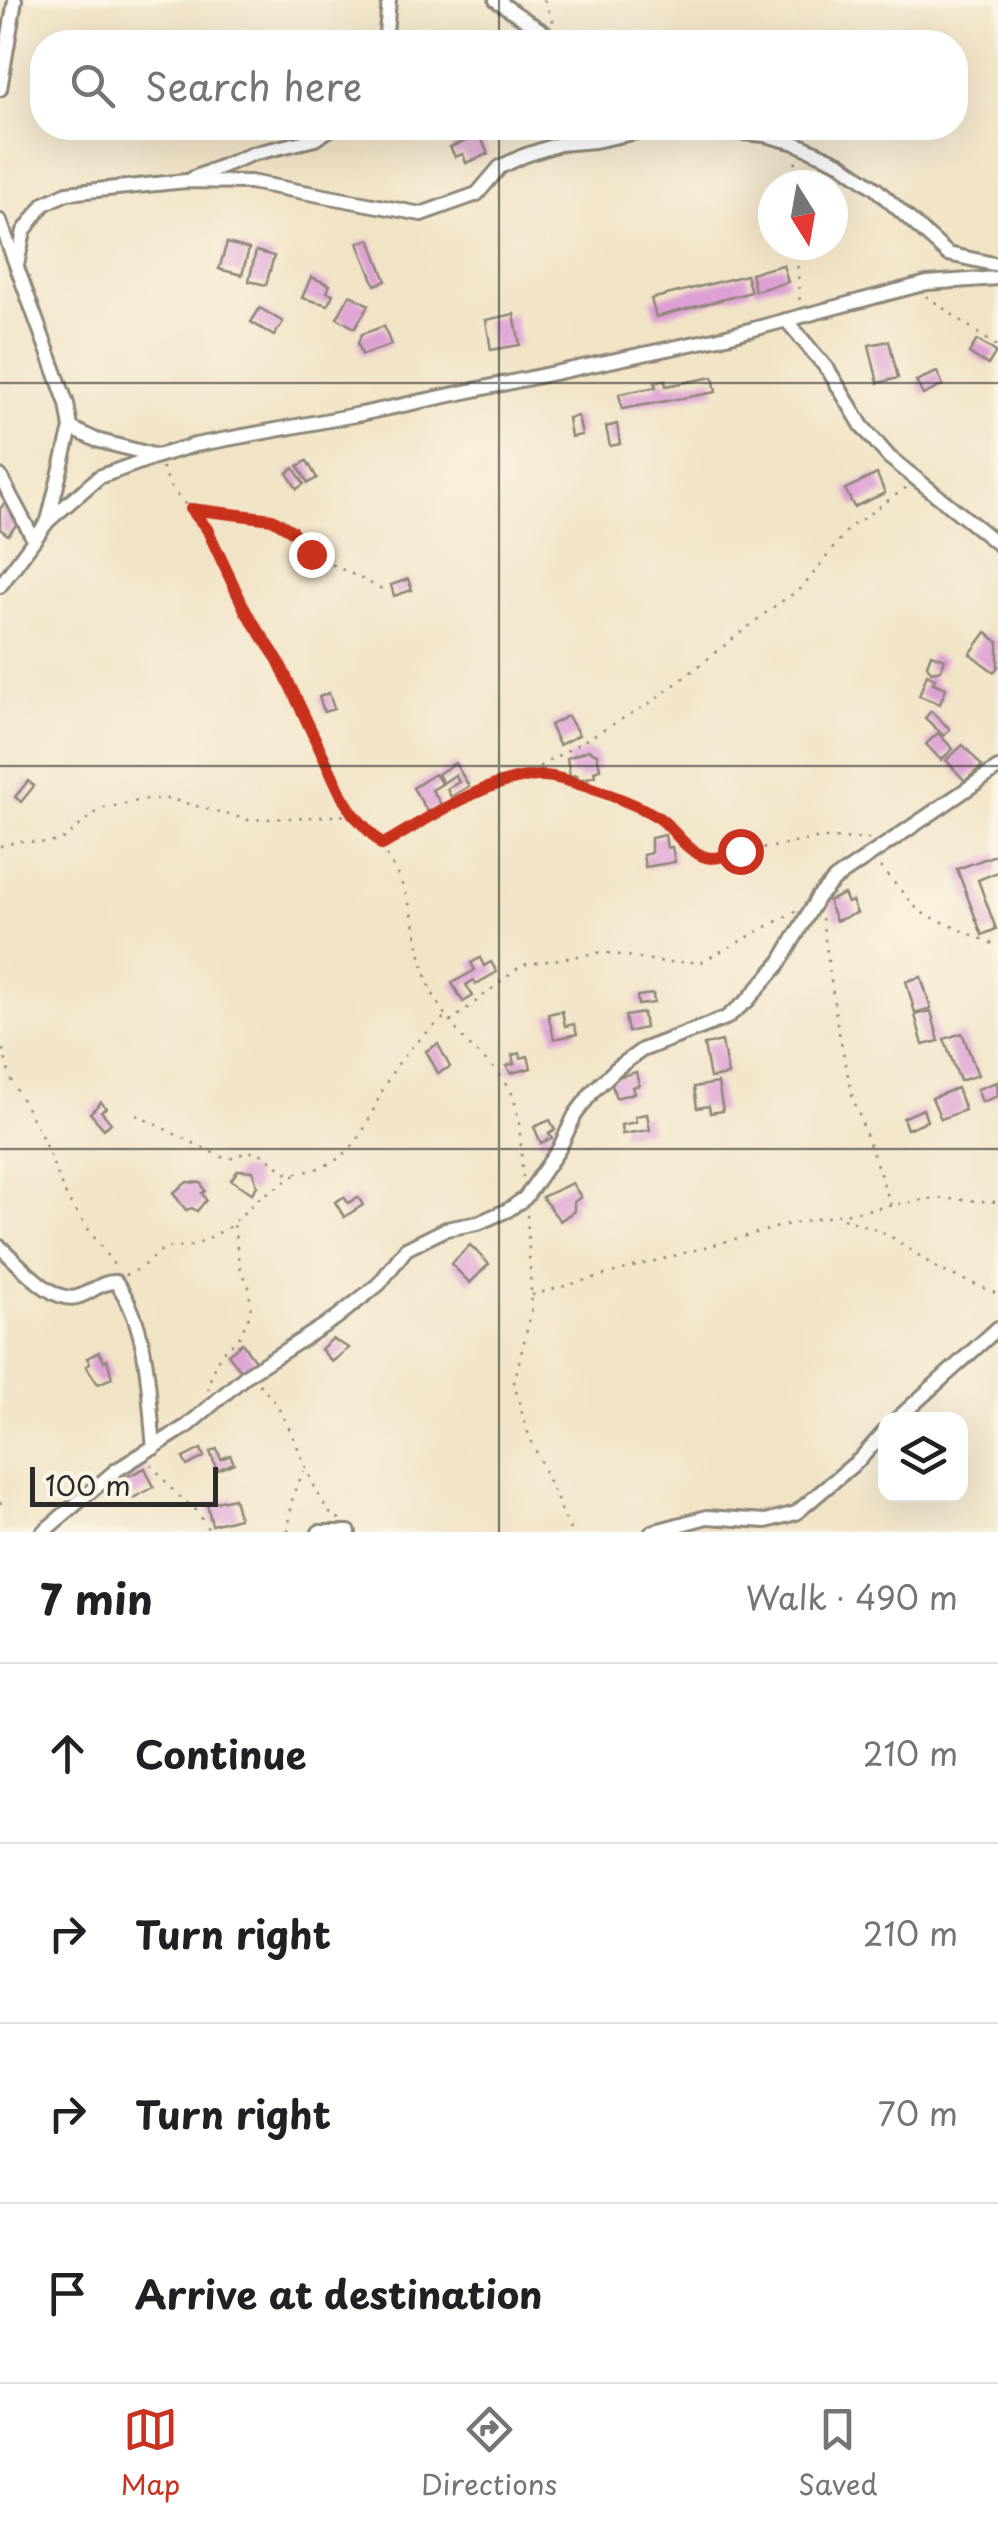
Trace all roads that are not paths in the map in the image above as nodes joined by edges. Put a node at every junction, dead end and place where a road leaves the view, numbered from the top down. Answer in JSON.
{"nodes":[{"id":1,"x":15,"y":0,"type":"edge"},
{"id":2,"x":390,"y":0,"type":"edge"},
{"id":3,"x":496,"y":0,"type":"edge"},
{"id":4,"x":386,"y":30,"type":"edge"},
{"id":5,"x":547,"y":30,"type":"edge"},
{"id":6,"x":0,"y":89,"type":"edge"},
{"id":7,"x":311,"y":140,"type":"edge"},
{"id":8,"x":599,"y":140,"type":"edge"},
{"id":9,"x":785,"y":140,"type":"edge"},
{"id":10,"x":186,"y":181,"type":"junction"},
{"id":11,"x":0,"y":221,"type":"edge"},
{"id":12,"x":17,"y":265,"type":"junction"},
{"id":13,"x":998,"y":265,"type":"edge"},
{"id":14,"x":998,"y":278,"type":"edge"},
{"id":15,"x":793,"y":318,"type":"junction"},
{"id":16,"x":70,"y":428,"type":"junction"},
{"id":17,"x":157,"y":456,"type":"junction"},
{"id":18,"x":0,"y":476,"type":"edge"},
{"id":19,"x":48,"y":522,"type":"junction"},
{"id":20,"x":33,"y":538,"type":"junction"},
{"id":21,"x":998,"y":544,"type":"edge"},
{"id":22,"x":0,"y":586,"type":"edge"},
{"id":23,"x":998,"y":768,"type":"edge"},
{"id":24,"x":0,"y":1247,"type":"edge"},
{"id":25,"x":998,"y":1328,"type":"edge"},
{"id":26,"x":905,"y":1412,"type":"edge"},
{"id":27,"x":878,"y":1439,"type":"edge"},
{"id":28,"x":148,"y":1452,"type":"junction"},
{"id":29,"x":350,"y":1527,"type":"edge"},
{"id":30,"x":42,"y":1532,"type":"edge"},
{"id":31,"x":319,"y":1532,"type":"edge"},
{"id":32,"x":652,"y":1532,"type":"edge"}],
"edges":[{"from":1,"to":6,"type":"street"},
{"from":2,"to":4,"type":"street"},
{"from":3,"to":5,"type":"street"},
{"from":7,"to":10,"type":"street"},
{"from":8,"to":10,"type":"street"},
{"from":9,"to":13,"type":"street"},
{"from":10,"to":12,"type":"street"},
{"from":11,"to":12,"type":"street"},
{"from":12,"to":16,"type":"street"},
{"from":14,"to":15,"type":"street"},
{"from":15,"to":17,"type":"street"},
{"from":15,"to":21,"type":"street"},
{"from":16,"to":17,"type":"street"},
{"from":16,"to":19,"type":"street"},
{"from":17,"to":19,"type":"street"},
{"from":18,"to":20,"type":"street"},
{"from":19,"to":20,"type":"street"},
{"from":20,"to":22,"type":"street"},
{"from":23,"to":28,"type":"street"},
{"from":24,"to":28,"type":"street"},
{"from":25,"to":26,"type":"street"},
{"from":27,"to":32,"type":"street"},
{"from":28,"to":30,"type":"street"},
{"from":29,"to":31,"type":"street"}]}
